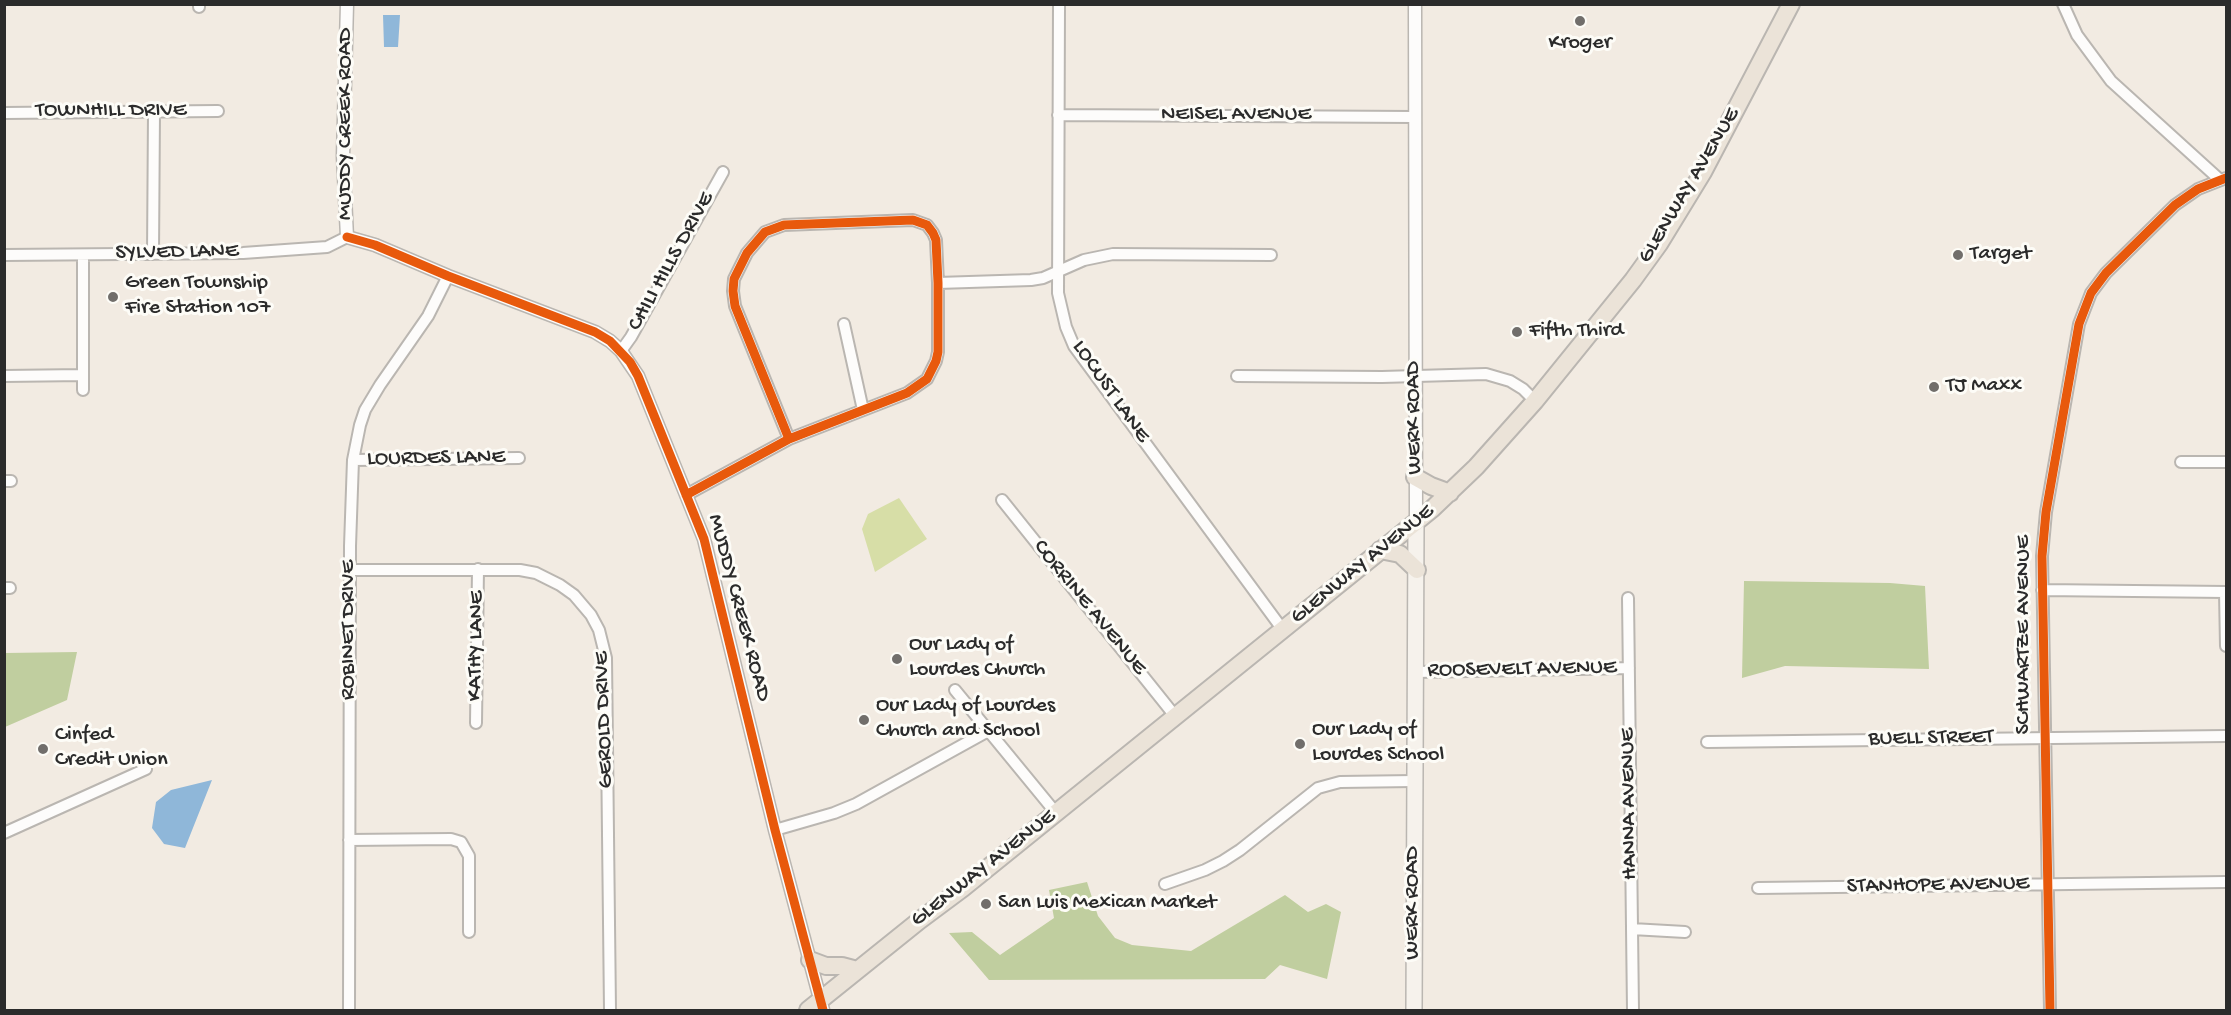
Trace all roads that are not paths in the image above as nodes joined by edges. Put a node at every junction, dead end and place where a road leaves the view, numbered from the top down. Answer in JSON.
{"nodes":[{"id":1,"x":347,"y":4,"type":"edge"},
{"id":2,"x":1059,"y":4,"type":"edge"},
{"id":3,"x":1415,"y":4,"type":"edge"},
{"id":4,"x":1791,"y":4,"type":"edge"},
{"id":5,"x":2063,"y":4,"type":"edge"},
{"id":6,"x":218,"y":111,"type":"dead end"},
{"id":7,"x":154,"y":112,"type":"junction"},
{"id":8,"x":4,"y":113,"type":"edge"},
{"id":9,"x":1058,"y":115,"type":"junction"},
{"id":10,"x":1414,"y":117,"type":"junction"},
{"id":11,"x":723,"y":172,"type":"dead end"},
{"id":12,"x":2223,"y":178,"type":"edge"},
{"id":13,"x":347,"y":237,"type":"junction"},
{"id":14,"x":153,"y":254,"type":"junction"},
{"id":15,"x":4,"y":255,"type":"edge"},
{"id":16,"x":83,"y":255,"type":"junction"},
{"id":17,"x":1271,"y":255,"type":"dead end"},
{"id":18,"x":1058,"y":270,"type":"junction"},
{"id":19,"x":448,"y":276,"type":"junction"},
{"id":20,"x":938,"y":283,"type":"junction"},
{"id":21,"x":844,"y":324,"type":"dead end"},
{"id":22,"x":621,"y":351,"type":"junction"},
{"id":23,"x":83,"y":375,"type":"junction"},
{"id":24,"x":4,"y":376,"type":"edge"},
{"id":25,"x":1237,"y":376,"type":"dead end"},
{"id":26,"x":1414,"y":376,"type":"junction"},
{"id":27,"x":83,"y":390,"type":"dead end"},
{"id":28,"x":1535,"y":401,"type":"junction"},
{"id":29,"x":863,"y":410,"type":"junction"},
{"id":30,"x":789,"y":439,"type":"junction"},
{"id":31,"x":519,"y":458,"type":"dead end"},
{"id":32,"x":353,"y":460,"type":"junction"},
{"id":33,"x":2181,"y":462,"type":"dead end"},
{"id":34,"x":2226,"y":462,"type":"edge"},
{"id":35,"x":1415,"y":477,"type":"junction"},
{"id":36,"x":1450,"y":493,"type":"junction"},
{"id":37,"x":686,"y":495,"type":"junction"},
{"id":38,"x":1002,"y":500,"type":"dead end"},
{"id":39,"x":1416,"y":522,"type":"junction"},
{"id":40,"x":1380,"y":550,"type":"junction"},
{"id":41,"x":478,"y":569,"type":"junction"},
{"id":42,"x":351,"y":570,"type":"junction"},
{"id":43,"x":1417,"y":570,"type":"junction"},
{"id":44,"x":2042,"y":590,"type":"junction"},
{"id":45,"x":2226,"y":592,"type":"edge"},
{"id":46,"x":1628,"y":598,"type":"dead end"},
{"id":47,"x":1283,"y":630,"type":"junction"},
{"id":48,"x":2226,"y":646,"type":"edge"},
{"id":49,"x":1629,"y":668,"type":"junction"},
{"id":50,"x":1416,"y":672,"type":"junction"},
{"id":51,"x":955,"y":690,"type":"dead end"},
{"id":52,"x":1175,"y":716,"type":"junction"},
{"id":53,"x":476,"y":723,"type":"dead end"},
{"id":54,"x":988,"y":731,"type":"junction"},
{"id":55,"x":2226,"y":736,"type":"edge"},
{"id":56,"x":2045,"y":738,"type":"junction"},
{"id":57,"x":1707,"y":742,"type":"dead end"},
{"id":58,"x":146,"y":769,"type":"dead end"},
{"id":59,"x":1414,"y":782,"type":"junction"},
{"id":60,"x":1056,"y":813,"type":"junction"},
{"id":61,"x":776,"y":830,"type":"junction"},
{"id":62,"x":4,"y":833,"type":"edge"},
{"id":63,"x":349,"y":840,"type":"junction"},
{"id":64,"x":2226,"y":882,"type":"edge"},
{"id":65,"x":1166,"y":884,"type":"dead end"},
{"id":66,"x":2048,"y":884,"type":"junction"},
{"id":67,"x":1758,"y":888,"type":"dead end"},
{"id":68,"x":1632,"y":929,"type":"junction"},
{"id":69,"x":469,"y":932,"type":"dead end"},
{"id":70,"x":1685,"y":932,"type":"dead end"},
{"id":71,"x":810,"y":960,"type":"junction"},
{"id":72,"x":857,"y":970,"type":"junction"},
{"id":73,"x":822,"y":1005,"type":"edge"},
{"id":74,"x":349,"y":1011,"type":"edge"},
{"id":75,"x":610,"y":1011,"type":"edge"},
{"id":76,"x":808,"y":1011,"type":"edge"},
{"id":77,"x":1414,"y":1011,"type":"edge"},
{"id":78,"x":1633,"y":1011,"type":"edge"},
{"id":79,"x":2050,"y":1011,"type":"edge"}],
"edges":[{"from":1,"to":13,"type":"street","name":"MUDDY CREEK ROAD"},
{"from":2,"to":9,"type":"street","name":"LOCUST LANE"},
{"from":3,"to":10,"type":"street","name":"WERK ROAD"},
{"from":4,"to":28,"type":"main road","name":"GLENWAY AVENUE"},
{"from":5,"to":12,"type":"street"},
{"from":6,"to":7,"type":"street","name":"TOWNHILL DRIVE"},
{"from":7,"to":8,"type":"street","name":"TOWNHILL DRIVE"},
{"from":7,"to":14,"type":"street"},
{"from":9,"to":10,"type":"street","name":"NEISEL AVENUE"},
{"from":9,"to":18,"type":"street","name":"LOCUST LANE"},
{"from":10,"to":26,"type":"street","name":"WERK ROAD"},
{"from":11,"to":22,"type":"street","name":"CHILI HILLS DRIVE"},
{"from":12,"to":44,"type":"street","name":"SCHWARTZE AVENUE"},
{"from":13,"to":14,"type":"street","name":"SYLVED LANE"},
{"from":13,"to":19,"type":"street","name":"MUDDY CREEK ROAD"},
{"from":14,"to":16,"type":"street","name":"SYLVED LANE"},
{"from":15,"to":16,"type":"street","name":"SYLVED LANE"},
{"from":16,"to":23,"type":"street"},
{"from":17,"to":18,"type":"street"},
{"from":18,"to":20,"type":"street"},
{"from":18,"to":47,"type":"street","name":"LOCUST LANE"},
{"from":19,"to":22,"type":"street","name":"MUDDY CREEK ROAD"},
{"from":19,"to":32,"type":"street","name":"ROBINET DRIVE"},
{"from":20,"to":29,"type":"street"},
{"from":20,"to":30,"type":"street"},
{"from":21,"to":29,"type":"street"},
{"from":22,"to":37,"type":"street","name":"MUDDY CREEK ROAD"},
{"from":23,"to":24,"type":"street"},
{"from":23,"to":27,"type":"street"},
{"from":25,"to":26,"type":"street"},
{"from":26,"to":28,"type":"street"},
{"from":26,"to":35,"type":"street","name":"WERK ROAD"},
{"from":28,"to":36,"type":"main road","name":"GLENWAY AVENUE"},
{"from":29,"to":30,"type":"street"},
{"from":30,"to":37,"type":"street"},
{"from":31,"to":32,"type":"street","name":"LOURDES LANE"},
{"from":32,"to":42,"type":"street","name":"ROBINET DRIVE"},
{"from":33,"to":34,"type":"street"},
{"from":35,"to":36,"type":"main road"},
{"from":35,"to":39,"type":"street","name":"WERK ROAD"},
{"from":36,"to":39,"type":"main road","name":"GLENWAY AVENUE"},
{"from":37,"to":61,"type":"street","name":"MUDDY CREEK ROAD"},
{"from":38,"to":52,"type":"street","name":"CORRINE AVENUE"},
{"from":39,"to":40,"type":"main road","name":"GLENWAY AVENUE"},
{"from":39,"to":43,"type":"main road","name":"WERK ROAD"},
{"from":40,"to":43,"type":"main road"},
{"from":40,"to":47,"type":"main road","name":"GLENWAY AVENUE"},
{"from":41,"to":42,"type":"street","name":"GEROLD DRIVE"},
{"from":41,"to":53,"type":"street","name":"KATHY LANE"},
{"from":41,"to":75,"type":"street","name":"GEROLD DRIVE"},
{"from":42,"to":63,"type":"street","name":"ROBINET DRIVE"},
{"from":43,"to":50,"type":"main road","name":"WERK ROAD"},
{"from":44,"to":45,"type":"street"},
{"from":44,"to":56,"type":"street","name":"SCHWARTZE AVENUE"},
{"from":45,"to":48,"type":"street"},
{"from":46,"to":49,"type":"street","name":"HANNA AVENUE"},
{"from":47,"to":52,"type":"main road","name":"GLENWAY AVENUE"},
{"from":49,"to":50,"type":"street","name":"ROOSEVELT AVENUE"},
{"from":49,"to":68,"type":"street","name":"HANNA AVENUE"},
{"from":50,"to":59,"type":"main road","name":"WERK ROAD"},
{"from":51,"to":54,"type":"street"},
{"from":52,"to":60,"type":"main road","name":"GLENWAY AVENUE"},
{"from":54,"to":60,"type":"street"},
{"from":54,"to":61,"type":"street"},
{"from":55,"to":56,"type":"street","name":"BUELL STREET"},
{"from":56,"to":57,"type":"street","name":"BUELL STREET"},
{"from":56,"to":66,"type":"street","name":"SCHWARTZE AVENUE"},
{"from":58,"to":62,"type":"street"},
{"from":59,"to":65,"type":"street"},
{"from":59,"to":77,"type":"main road","name":"WERK ROAD"},
{"from":60,"to":72,"type":"main road","name":"GLENWAY AVENUE"},
{"from":61,"to":71,"type":"street","name":"MUDDY CREEK ROAD"},
{"from":63,"to":69,"type":"street"},
{"from":63,"to":74,"type":"street","name":"ROBINET DRIVE"},
{"from":64,"to":66,"type":"street","name":"STANHOPE AVENUE"},
{"from":66,"to":67,"type":"street","name":"STANHOPE AVENUE"},
{"from":66,"to":79,"type":"street","name":"SCHWARTZE AVENUE"},
{"from":68,"to":70,"type":"street"},
{"from":68,"to":78,"type":"street","name":"HANNA AVENUE"},
{"from":71,"to":72,"type":"main road"},
{"from":71,"to":73,"type":"street","name":"MUDDY CREEK ROAD"},
{"from":72,"to":73,"type":"main road","name":"GLENWAY AVENUE"},
{"from":73,"to":76,"type":"main road","name":"GLENWAY AVENUE"}]}
